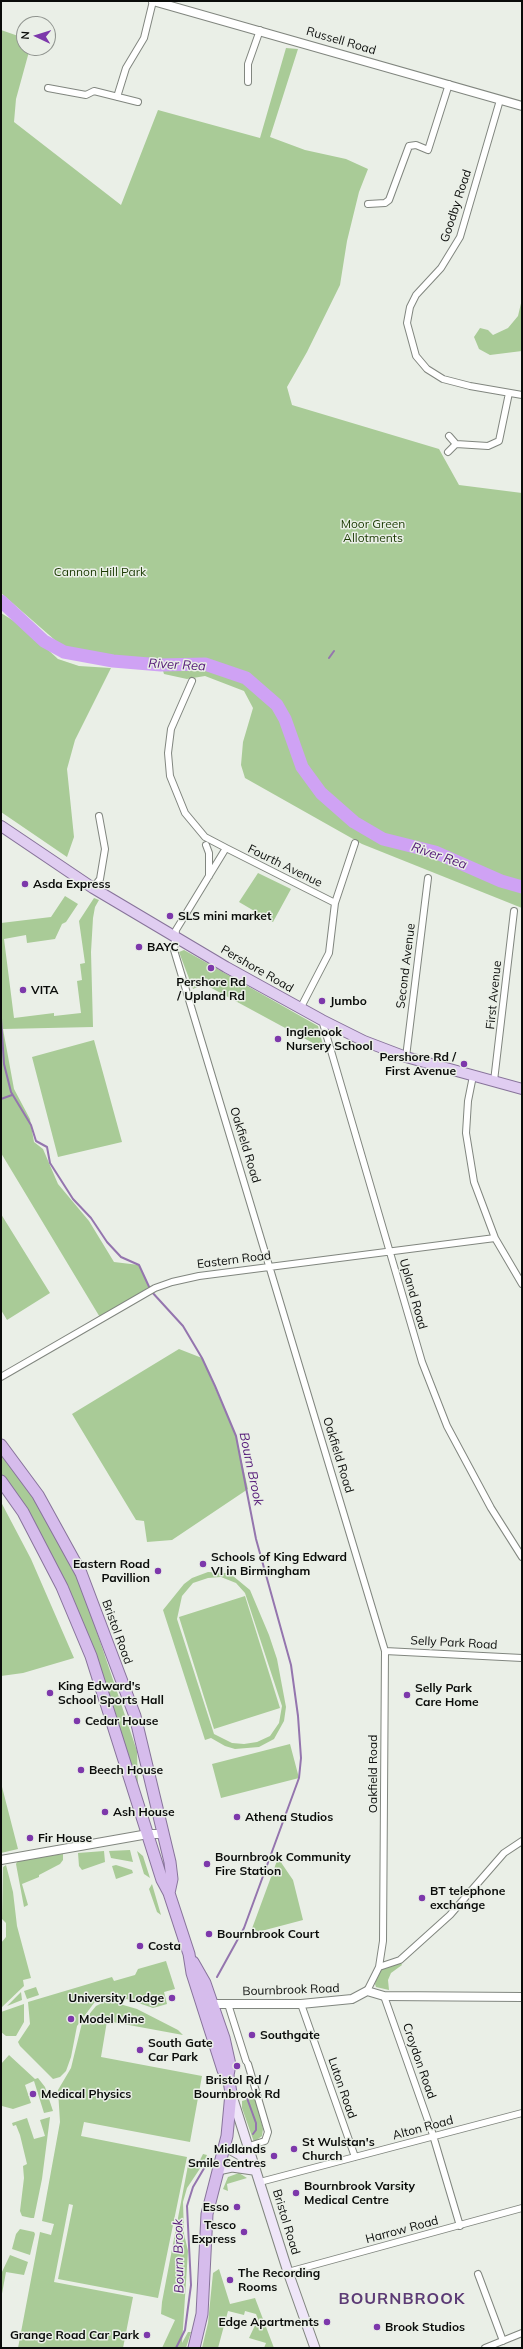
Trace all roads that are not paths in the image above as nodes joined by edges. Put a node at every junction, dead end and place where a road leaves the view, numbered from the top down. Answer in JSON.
{"nodes":[{"id":1,"x":153,"y":1,"type":"edge"},
{"id":2,"x":260,"y":30,"type":"junction"},
{"id":3,"x":248,"y":82,"type":"dead end"},
{"id":4,"x":449,"y":84,"type":"junction"},
{"id":5,"x":48,"y":88,"type":"dead end"},
{"id":6,"x":117,"y":96,"type":"junction"},
{"id":7,"x":500,"y":100,"type":"junction"},
{"id":8,"x":138,"y":102,"type":"dead end"},
{"id":9,"x":522,"y":106,"type":"edge"},
{"id":10,"x":368,"y":204,"type":"dead end"},
{"id":11,"x":509,"y":393,"type":"junction"},
{"id":12,"x":522,"y":394,"type":"edge"},
{"id":13,"x":449,"y":436,"type":"dead end"},
{"id":14,"x":456,"y":444,"type":"junction"},
{"id":15,"x":448,"y":452,"type":"dead end"},
{"id":16,"x":192,"y":681,"type":"dead end"},
{"id":17,"x":99,"y":816,"type":"dead end"},
{"id":18,"x":1,"y":826,"type":"edge"},
{"id":19,"x":355,"y":843,"type":"dead end"},
{"id":20,"x":206,"y":845,"type":"dead end"},
{"id":21,"x":226,"y":848,"type":"junction"},
{"id":22,"x":209,"y":878,"type":"junction"},
{"id":23,"x":428,"y":878,"type":"dead end"},
{"id":24,"x":93,"y":888,"type":"junction"},
{"id":25,"x":335,"y":903,"type":"junction"},
{"id":26,"x":514,"y":911,"type":"dead end"},
{"id":27,"x":174,"y":937,"type":"junction"},
{"id":28,"x":300,"y":1009,"type":"junction"},
{"id":29,"x":322,"y":1020,"type":"junction"},
{"id":30,"x":406,"y":1057,"type":"junction"},
{"id":31,"x":473,"y":1076,"type":"junction"},
{"id":32,"x":494,"y":1081,"type":"junction"},
{"id":33,"x":522,"y":1089,"type":"edge"},
{"id":34,"x":495,"y":1238,"type":"junction"},
{"id":35,"x":389,"y":1252,"type":"junction"},
{"id":36,"x":270,"y":1267,"type":"junction"},
{"id":37,"x":522,"y":1284,"type":"edge"},
{"id":38,"x":1,"y":1378,"type":"edge"},
{"id":39,"x":1,"y":1445,"type":"edge"},
{"id":40,"x":1,"y":1481,"type":"edge"},
{"id":41,"x":522,"y":1557,"type":"edge"},
{"id":42,"x":385,"y":1651,"type":"junction"},
{"id":43,"x":522,"y":1658,"type":"edge"},
{"id":44,"x":141,"y":1743,"type":"junction"},
{"id":45,"x":148,"y":1834,"type":"junction"},
{"id":46,"x":164,"y":1834,"type":"junction"},
{"id":47,"x":522,"y":1841,"type":"edge"},
{"id":48,"x":1,"y":1860,"type":"edge"},
{"id":49,"x":169,"y":1893,"type":"junction"},
{"id":50,"x":378,"y":1967,"type":"junction"},
{"id":51,"x":367,"y":1991,"type":"junction"},
{"id":52,"x":384,"y":1996,"type":"junction"},
{"id":53,"x":522,"y":1997,"type":"edge"},
{"id":54,"x":208,"y":2004,"type":"junction"},
{"id":55,"x":228,"y":2004,"type":"junction"},
{"id":56,"x":301,"y":2004,"type":"junction"},
{"id":57,"x":231,"y":2094,"type":"junction"},
{"id":58,"x":522,"y":2113,"type":"edge"},
{"id":59,"x":433,"y":2136,"type":"junction"},
{"id":60,"x":224,"y":2146,"type":"junction"},
{"id":61,"x":248,"y":2146,"type":"junction"},
{"id":62,"x":355,"y":2157,"type":"junction"},
{"id":63,"x":218,"y":2170,"type":"junction"},
{"id":64,"x":254,"y":2171,"type":"junction"},
{"id":65,"x":260,"y":2182,"type":"junction"},
{"id":66,"x":522,"y":2208,"type":"edge"},
{"id":67,"x":460,"y":2226,"type":"junction"},
{"id":68,"x":288,"y":2272,"type":"junction"},
{"id":69,"x":478,"y":2274,"type":"dead end"},
{"id":70,"x":522,"y":2333,"type":"edge"},
{"id":71,"x":503,"y":2340,"type":"junction"},
{"id":72,"x":194,"y":2348,"type":"edge"},
{"id":73,"x":315,"y":2348,"type":"edge"},
{"id":74,"x":485,"y":2348,"type":"edge"}],
"edges":[{"from":1,"to":2,"type":"street","name":"Russell Road"},
{"from":1,"to":6,"type":"street"},
{"from":2,"to":3,"type":"street"},
{"from":2,"to":4,"type":"street","name":"Russell Road"},
{"from":4,"to":7,"type":"street","name":"Russell Road"},
{"from":4,"to":10,"type":"street"},
{"from":5,"to":6,"type":"street"},
{"from":6,"to":8,"type":"street"},
{"from":7,"to":9,"type":"street","name":"Russell Road"},
{"from":7,"to":11,"type":"street","name":"Goodby Road"},
{"from":11,"to":12,"type":"street","name":"Goodby Road"},
{"from":11,"to":14,"type":"street"},
{"from":13,"to":14,"type":"street"},
{"from":14,"to":15,"type":"street"},
{"from":16,"to":21,"type":"street","name":"Fourth Avenue"},
{"from":17,"to":24,"type":"street"},
{"from":18,"to":24,"type":"main road","name":"Pershore Road"},
{"from":19,"to":25,"type":"street"},
{"from":20,"to":22,"type":"street"},
{"from":21,"to":22,"type":"street"},
{"from":21,"to":25,"type":"street","name":"Fourth Avenue"},
{"from":22,"to":27,"type":"street"},
{"from":23,"to":30,"type":"street","name":"Second Avenue"},
{"from":24,"to":27,"type":"main road","name":"Pershore Road"},
{"from":25,"to":28,"type":"street"},
{"from":26,"to":32,"type":"street","name":"First Avenue"},
{"from":27,"to":28,"type":"main road","name":"Pershore Road"},
{"from":27,"to":36,"type":"street","name":"Oakfield Road"},
{"from":28,"to":29,"type":"main road","name":"Pershore Road"},
{"from":29,"to":30,"type":"main road","name":"Pershore Road"},
{"from":29,"to":35,"type":"street","name":"Upland Road"},
{"from":30,"to":31,"type":"main road","name":"Pershore Road"},
{"from":31,"to":32,"type":"main road","name":"Pershore Road"},
{"from":31,"to":34,"type":"street"},
{"from":32,"to":33,"type":"main road","name":"Pershore Road"},
{"from":34,"to":35,"type":"street","name":"Eastern Road"},
{"from":34,"to":37,"type":"street"},
{"from":35,"to":36,"type":"street","name":"Eastern Road"},
{"from":35,"to":41,"type":"street","name":"Upland Road"},
{"from":36,"to":38,"type":"street","name":"Eastern Road"},
{"from":36,"to":42,"type":"street","name":"Oakfield Road"},
{"from":39,"to":44,"type":"highway","name":"Bristol Road"},
{"from":40,"to":45,"type":"highway","name":"Bristol Road"},
{"from":42,"to":43,"type":"street","name":"Selly Park Road"},
{"from":42,"to":50,"type":"street","name":"Oakfield Road"},
{"from":44,"to":45,"type":"highway"},
{"from":44,"to":46,"type":"highway","name":"Bristol Road"},
{"from":45,"to":46,"type":"street"},
{"from":45,"to":48,"type":"street"},
{"from":45,"to":49,"type":"highway","name":"Bristol Road"},
{"from":46,"to":49,"type":"highway","name":"Bristol Road"},
{"from":47,"to":50,"type":"street"},
{"from":49,"to":54,"type":"highway","name":"Bristol Road"},
{"from":50,"to":51,"type":"street","name":"Oakfield Road"},
{"from":51,"to":52,"type":"street"},
{"from":51,"to":56,"type":"street","name":"Bournbrook Road"},
{"from":52,"to":53,"type":"street"},
{"from":52,"to":59,"type":"street","name":"Croydon Road"},
{"from":54,"to":55,"type":"street","name":"Bournbrook Road"},
{"from":54,"to":57,"type":"highway","name":"Bristol Road"},
{"from":55,"to":56,"type":"street","name":"Bournbrook Road"},
{"from":55,"to":61,"type":"street"},
{"from":56,"to":62,"type":"street","name":"Luton Road"},
{"from":57,"to":60,"type":"highway"},
{"from":57,"to":61,"type":"main road","name":"Bristol Road"},
{"from":58,"to":59,"type":"street","name":"Alton Road"},
{"from":59,"to":62,"type":"street","name":"Alton Road"},
{"from":59,"to":67,"type":"street","name":"Croydon Road"},
{"from":60,"to":63,"type":"highway"},
{"from":60,"to":64,"type":"main road","name":"Bristol Road"},
{"from":61,"to":64,"type":"main road","name":"Bristol Road"},
{"from":62,"to":65,"type":"street","name":"Alton Road"},
{"from":63,"to":64,"type":"main road"},
{"from":63,"to":72,"type":"highway"},
{"from":64,"to":65,"type":"main road","name":"Bristol Road"},
{"from":65,"to":68,"type":"main road","name":"Bristol Road"},
{"from":66,"to":67,"type":"street","name":"Harrow Road"},
{"from":67,"to":68,"type":"street","name":"Harrow Road"},
{"from":68,"to":73,"type":"main road","name":"Bristol Road"},
{"from":69,"to":71,"type":"street"},
{"from":70,"to":71,"type":"street"},
{"from":71,"to":74,"type":"street"}]}
